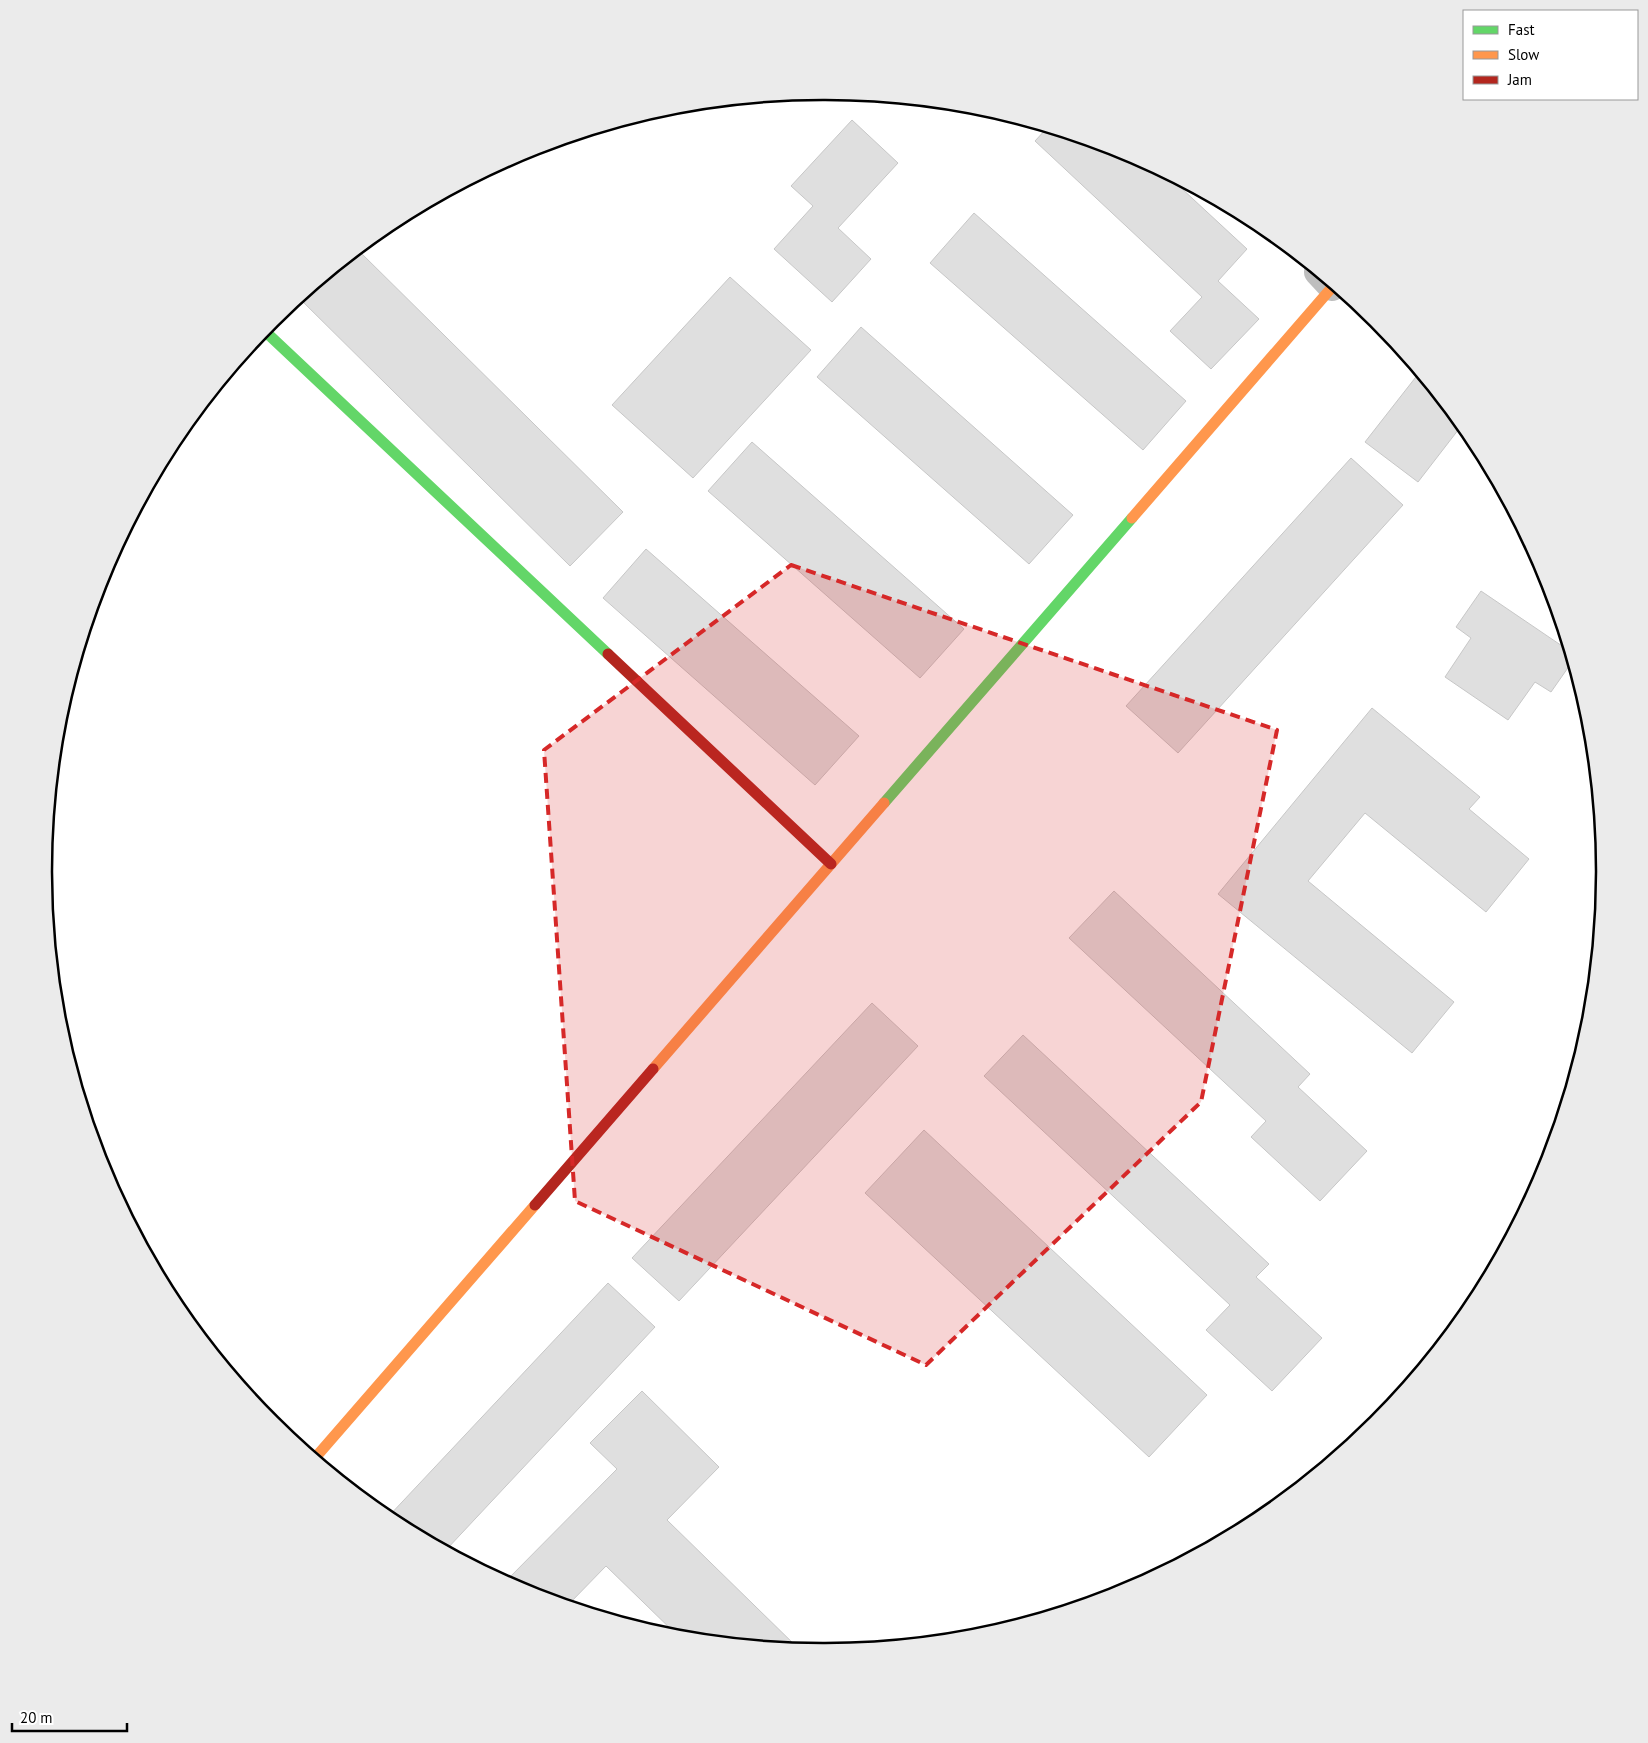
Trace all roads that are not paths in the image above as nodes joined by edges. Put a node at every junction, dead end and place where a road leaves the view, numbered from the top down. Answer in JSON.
{"nodes":[{"id":1,"x":1325,"y":284,"type":"edge"},
{"id":2,"x":269,"y":335,"type":"edge"},
{"id":3,"x":831,"y":864,"type":"junction"},
{"id":4,"x":318,"y":1454,"type":"edge"}],
"edges":[{"from":1,"to":3,"type":"main road"},
{"from":2,"to":3,"type":"main road"},
{"from":3,"to":4,"type":"main road"}]}
